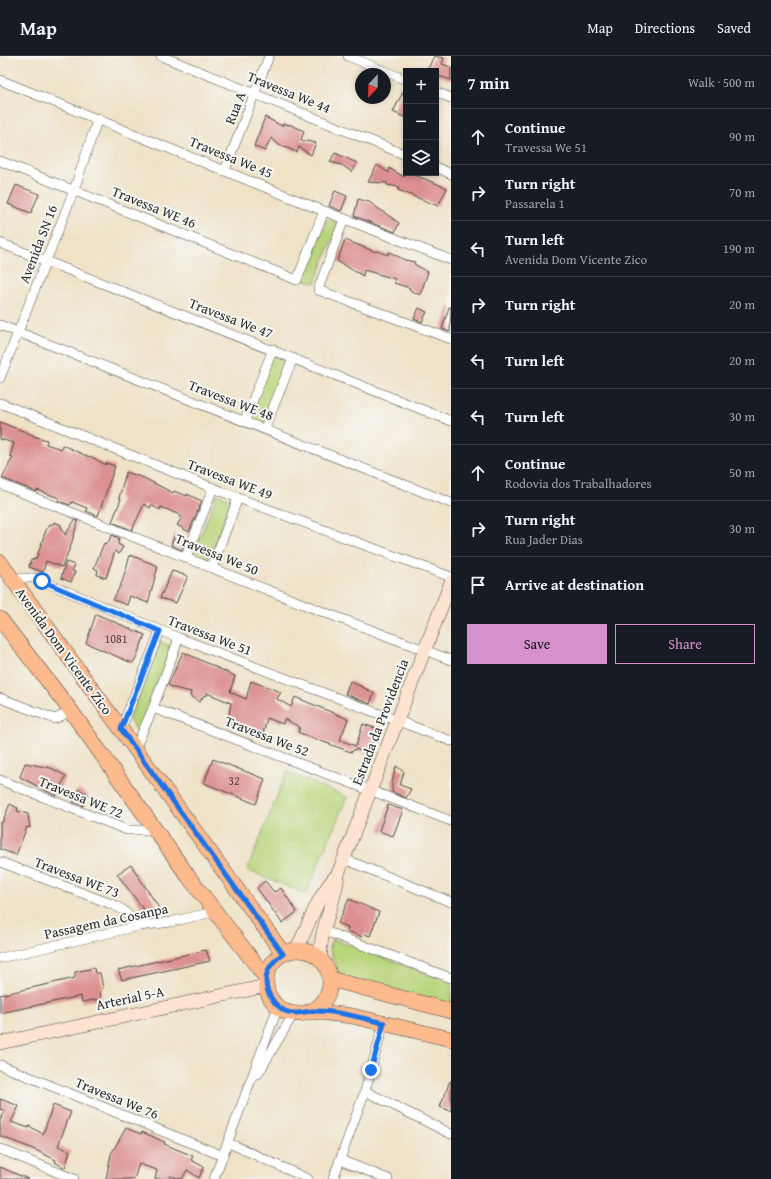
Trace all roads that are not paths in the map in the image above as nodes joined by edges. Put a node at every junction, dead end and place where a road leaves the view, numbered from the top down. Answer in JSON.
{"nodes":[{"id":1,"x":161,"y":56,"type":"edge"},
{"id":2,"x":269,"y":56,"type":"edge"},
{"id":3,"x":348,"y":56,"type":"edge"},
{"id":4,"x":403,"y":79,"type":"edge"},
{"id":5,"x":0,"y":80,"type":"edge"},
{"id":6,"x":439,"y":93,"type":"edge"},
{"id":7,"x":256,"y":94,"type":"junction"},
{"id":8,"x":451,"y":98,"type":"edge"},
{"id":9,"x":98,"y":118,"type":"junction"},
{"id":10,"x":403,"y":154,"type":"edge"},
{"id":11,"x":0,"y":161,"type":"edge"},
{"id":12,"x":439,"y":168,"type":"edge"},
{"id":13,"x":225,"y":170,"type":"junction"},
{"id":14,"x":451,"y":174,"type":"edge"},
{"id":15,"x":74,"y":190,"type":"junction"},
{"id":16,"x":324,"y":211,"type":"junction"},
{"id":17,"x":344,"y":219,"type":"junction"},
{"id":18,"x":0,"y":243,"type":"edge"},
{"id":19,"x":451,"y":260,"type":"edge"},
{"id":20,"x":46,"y":262,"type":"junction"},
{"id":21,"x":0,"y":325,"type":"edge"},
{"id":22,"x":19,"y":332,"type":"junction"},
{"id":23,"x":451,"y":339,"type":"edge"},
{"id":24,"x":273,"y":349,"type":"junction"},
{"id":25,"x":293,"y":358,"type":"junction"},
{"id":26,"x":0,"y":378,"type":"edge"},
{"id":27,"x":0,"y":403,"type":"edge"},
{"id":28,"x":244,"y":420,"type":"junction"},
{"id":29,"x":451,"y":421,"type":"edge"},
{"id":30,"x":265,"y":428,"type":"junction"},
{"id":31,"x":0,"y":484,"type":"edge"},
{"id":32,"x":213,"y":488,"type":"junction"},
{"id":33,"x":238,"y":498,"type":"junction"},
{"id":34,"x":451,"y":503,"type":"edge"},
{"id":35,"x":186,"y":557,"type":"junction"},
{"id":36,"x":0,"y":562,"type":"edge"},
{"id":37,"x":212,"y":567,"type":"junction"},
{"id":38,"x":451,"y":577,"type":"edge"},
{"id":39,"x":12,"y":578,"type":"junction"},
{"id":40,"x":451,"y":582,"type":"edge"},
{"id":41,"x":0,"y":619,"type":"edge"},
{"id":42,"x":160,"y":631,"type":"junction"},
{"id":43,"x":179,"y":638,"type":"junction"},
{"id":44,"x":425,"y":650,"type":"junction"},
{"id":45,"x":451,"y":660,"type":"edge"},
{"id":46,"x":0,"y":698,"type":"edge"},
{"id":47,"x":153,"y":708,"type":"junction"},
{"id":48,"x":71,"y":712,"type":"junction"},
{"id":49,"x":397,"y":721,"type":"junction"},
{"id":50,"x":121,"y":729,"type":"junction"},
{"id":51,"x":451,"y":741,"type":"edge"},
{"id":52,"x":135,"y":749,"type":"junction"},
{"id":53,"x":0,"y":780,"type":"edge"},
{"id":54,"x":371,"y":790,"type":"junction"},
{"id":55,"x":451,"y":821,"type":"edge"},
{"id":56,"x":154,"y":830,"type":"junction"},
{"id":57,"x":344,"y":859,"type":"junction"},
{"id":58,"x":0,"y":862,"type":"edge"},
{"id":59,"x":338,"y":874,"type":"junction"},
{"id":60,"x":451,"y":902,"type":"edge"},
{"id":61,"x":216,"y":911,"type":"junction"},
{"id":62,"x":138,"y":926,"type":"junction"},
{"id":63,"x":322,"y":930,"type":"junction"},
{"id":64,"x":290,"y":952,"type":"junction"},
{"id":65,"x":0,"y":958,"type":"edge"},
{"id":66,"x":321,"y":959,"type":"junction"},
{"id":67,"x":451,"y":978,"type":"edge"},
{"id":68,"x":330,"y":979,"type":"junction"},
{"id":69,"x":266,"y":982,"type":"junction"},
{"id":70,"x":278,"y":1006,"type":"junction"},
{"id":71,"x":311,"y":1011,"type":"junction"},
{"id":72,"x":451,"y":1011,"type":"edge"},
{"id":73,"x":294,"y":1014,"type":"junction"},
{"id":74,"x":384,"y":1023,"type":"junction"},
{"id":75,"x":451,"y":1039,"type":"edge"},
{"id":76,"x":0,"y":1043,"type":"edge"},
{"id":77,"x":0,"y":1066,"type":"edge"},
{"id":78,"x":365,"y":1091,"type":"junction"},
{"id":79,"x":246,"y":1094,"type":"junction"},
{"id":80,"x":451,"y":1134,"type":"edge"},
{"id":81,"x":229,"y":1143,"type":"junction"},
{"id":82,"x":0,"y":1149,"type":"edge"},
{"id":83,"x":223,"y":1156,"type":"junction"},
{"id":84,"x":340,"y":1160,"type":"junction"},
{"id":85,"x":74,"y":1179,"type":"edge"},
{"id":86,"x":214,"y":1179,"type":"edge"},
{"id":87,"x":308,"y":1179,"type":"edge"},
{"id":88,"x":333,"y":1179,"type":"edge"},
{"id":89,"x":388,"y":1179,"type":"edge"}],
"edges":[{"from":1,"to":7,"type":"street","name":"Travessa We 44"},
{"from":2,"to":7,"type":"street","name":"Rua A"},
{"from":3,"to":4,"type":"street"},
{"from":5,"to":9,"type":"street","name":"Travessa We 45"},
{"from":6,"to":8,"type":"street"},
{"from":7,"to":10,"type":"street","name":"Travessa We 44"},
{"from":7,"to":13,"type":"street","name":"Rua A"},
{"from":9,"to":13,"type":"street","name":"Travessa We 45"},
{"from":9,"to":15,"type":"street","name":"Avenida SN 16"},
{"from":11,"to":15,"type":"street","name":"Travessa WE 46"},
{"from":12,"to":14,"type":"street"},
{"from":13,"to":16,"type":"street","name":"Travessa We 45"},
{"from":15,"to":16,"type":"street","name":"Travessa WE 46"},
{"from":15,"to":20,"type":"street","name":"Avenida SN 16"},
{"from":16,"to":17,"type":"street","name":"Travessa We 45"},
{"from":17,"to":19,"type":"street","name":"Travessa We 45"},
{"from":17,"to":23,"type":"street"},
{"from":18,"to":20,"type":"street","name":"Travessa We 47"},
{"from":20,"to":22,"type":"street","name":"Avenida SN 16"},
{"from":20,"to":24,"type":"street","name":"Travessa We 47"},
{"from":21,"to":22,"type":"street","name":"Travessa WE 48"},
{"from":22,"to":26,"type":"street","name":"Avenida SN 16"},
{"from":22,"to":28,"type":"street","name":"Travessa WE 48"},
{"from":24,"to":25,"type":"street","name":"Travessa We 47"},
{"from":24,"to":28,"type":"street"},
{"from":25,"to":29,"type":"street","name":"Travessa We 47"},
{"from":25,"to":30,"type":"street"},
{"from":27,"to":32,"type":"street","name":"Travessa WE 49"},
{"from":28,"to":30,"type":"street","name":"Travessa WE 48"},
{"from":30,"to":34,"type":"street","name":"Travessa WE 48"},
{"from":31,"to":35,"type":"street","name":"Travessa We 50"},
{"from":32,"to":33,"type":"street","name":"Travessa WE 49"},
{"from":32,"to":35,"type":"street"},
{"from":33,"to":37,"type":"street"},
{"from":33,"to":38,"type":"street","name":"Travessa WE 49"},
{"from":35,"to":37,"type":"street","name":"Travessa We 50"},
{"from":36,"to":39,"type":"main road","name":"Avenida Dom Vicente Zico"},
{"from":37,"to":44,"type":"street","name":"Travessa We 50"},
{"from":39,"to":42,"type":"street","name":"Travessa We 51"},
{"from":39,"to":50,"type":"main road","name":"Avenida Dom Vicente Zico"},
{"from":40,"to":44,"type":"main road","name":"Estrada da Providencia"},
{"from":41,"to":48,"type":"main road"},
{"from":42,"to":43,"type":"street","name":"Travessa We 51"},
{"from":42,"to":50,"type":"street"},
{"from":43,"to":47,"type":"street"},
{"from":43,"to":49,"type":"street","name":"Travessa We 51"},
{"from":44,"to":45,"type":"street","name":"Travessa We 50"},
{"from":44,"to":49,"type":"main road","name":"Estrada da Providencia"},
{"from":46,"to":48,"type":"street"},
{"from":47,"to":52,"type":"street"},
{"from":47,"to":54,"type":"street","name":"Travessa We 52"},
{"from":48,"to":56,"type":"main road"},
{"from":49,"to":51,"type":"street","name":"Travessa We 51"},
{"from":49,"to":54,"type":"main road","name":"Estrada da Providencia"},
{"from":50,"to":52,"type":"main road","name":"Avenida Dom Vicente Zico"},
{"from":52,"to":64,"type":"main road","name":"Avenida Dom Vicente Zico"},
{"from":53,"to":56,"type":"street","name":"Travessa WE 72"},
{"from":54,"to":55,"type":"street","name":"Travessa We 52"},
{"from":54,"to":57,"type":"main road","name":"Estrada da Providencia"},
{"from":56,"to":61,"type":"main road"},
{"from":57,"to":59,"type":"main road","name":"Estrada da Providencia"},
{"from":57,"to":60,"type":"street"},
{"from":58,"to":62,"type":"street","name":"Travessa WE 73"},
{"from":59,"to":63,"type":"main road","name":"Estrada da Providencia"},
{"from":59,"to":64,"type":"main road","name":"Estrada da Providencia"},
{"from":61,"to":62,"type":"street","name":"Passagem da Cosanpa"},
{"from":61,"to":69,"type":"main road"},
{"from":62,"to":65,"type":"street","name":"Passagem da Cosanpa"},
{"from":63,"to":66,"type":"main road","name":"Estrada da Providencia"},
{"from":63,"to":67,"type":"street"},
{"from":64,"to":66,"type":"main road"},
{"from":64,"to":69,"type":"main road"},
{"from":66,"to":68,"type":"main road"},
{"from":68,"to":71,"type":"main road"},
{"from":68,"to":72,"type":"main road"},
{"from":69,"to":70,"type":"main road"},
{"from":69,"to":76,"type":"main road","name":"Arterial 5-A"},
{"from":70,"to":73,"type":"main road"},
{"from":70,"to":79,"type":"street"},
{"from":71,"to":73,"type":"main road"},
{"from":71,"to":74,"type":"main road"},
{"from":73,"to":79,"type":"street"},
{"from":74,"to":75,"type":"main road"},
{"from":74,"to":78,"type":"street"},
{"from":77,"to":83,"type":"street","name":"Travessa We 76"},
{"from":78,"to":80,"type":"street"},
{"from":78,"to":84,"type":"street"},
{"from":79,"to":81,"type":"street"},
{"from":81,"to":83,"type":"street"},
{"from":81,"to":87,"type":"street"},
{"from":82,"to":85,"type":"street"},
{"from":83,"to":86,"type":"street"},
{"from":84,"to":88,"type":"street"},
{"from":84,"to":89,"type":"street"}]}
